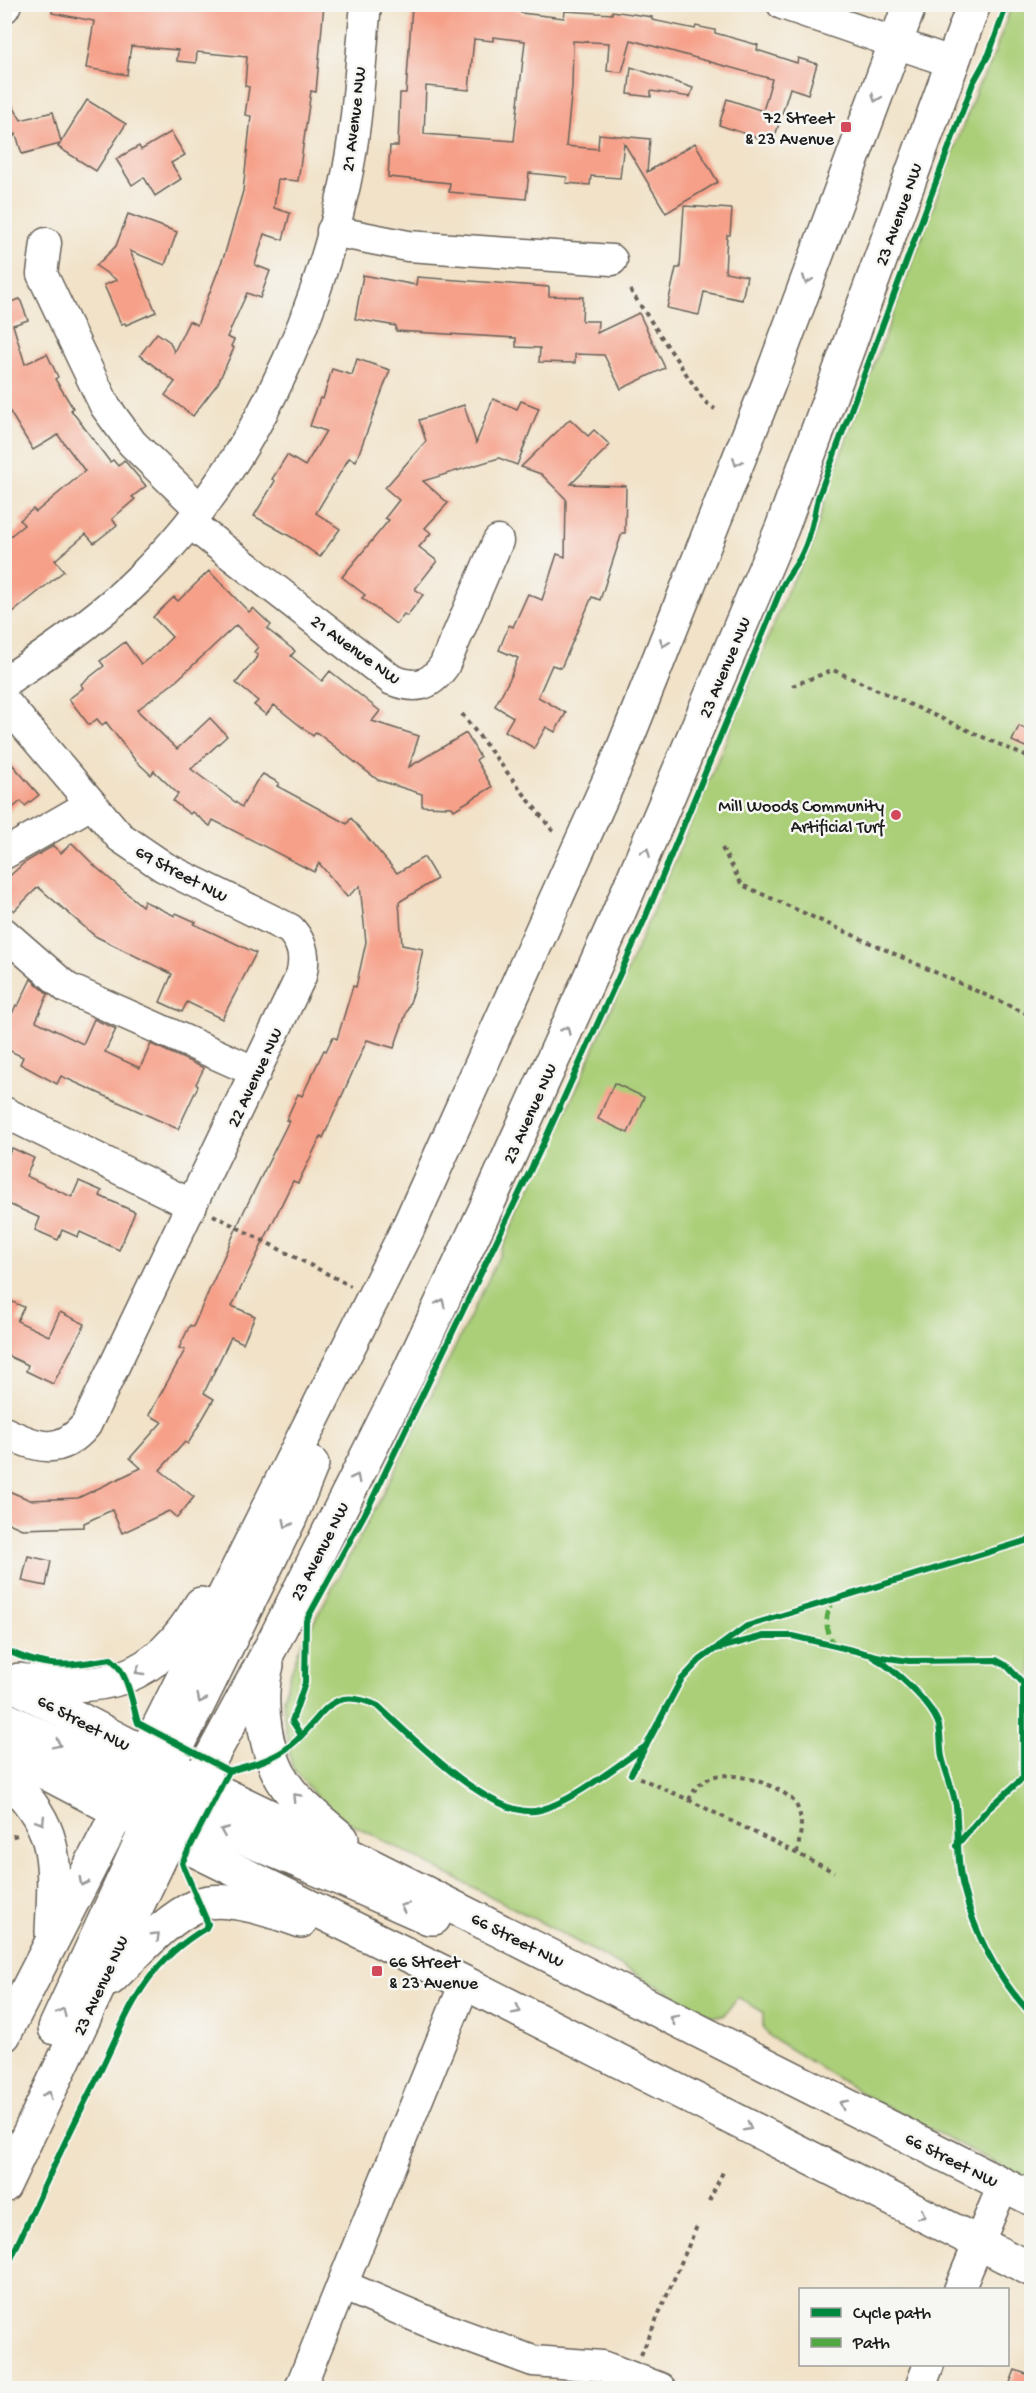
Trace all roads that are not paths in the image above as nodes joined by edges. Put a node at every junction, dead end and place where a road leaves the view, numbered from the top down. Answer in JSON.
{"nodes":[{"id":1,"x":366,"y":4,"type":"edge"},
{"id":2,"x":782,"y":4,"type":"edge"},
{"id":3,"x":910,"y":4,"type":"edge"},
{"id":4,"x":974,"y":4,"type":"edge"},
{"id":5,"x":897,"y":43,"type":"junction"},
{"id":6,"x":954,"y":63,"type":"junction"},
{"id":7,"x":332,"y":231,"type":"junction"},
{"id":8,"x":46,"y":243,"type":"dead end"},
{"id":9,"x":612,"y":260,"type":"dead end"},
{"id":10,"x":195,"y":516,"type":"junction"},
{"id":11,"x":498,"y":541,"type":"dead end"},
{"id":12,"x":4,"y":682,"type":"edge"},
{"id":13,"x":4,"y":700,"type":"edge"},
{"id":14,"x":91,"y":804,"type":"junction"},
{"id":15,"x":4,"y":854,"type":"edge"},
{"id":16,"x":4,"y":933,"type":"edge"},
{"id":17,"x":302,"y":946,"type":"joint"},
{"id":18,"x":256,"y":1072,"type":"junction"},
{"id":19,"x":4,"y":1112,"type":"edge"},
{"id":20,"x":200,"y":1209,"type":"junction"},
{"id":21,"x":328,"y":1389,"type":"junction"},
{"id":22,"x":4,"y":1432,"type":"edge"},
{"id":23,"x":256,"y":1531,"type":"junction"},
{"id":24,"x":273,"y":1642,"type":"junction"},
{"id":25,"x":4,"y":1679,"type":"edge"},
{"id":26,"x":4,"y":1718,"type":"edge"},
{"id":27,"x":4,"y":1751,"type":"edge"},
{"id":28,"x":4,"y":1776,"type":"edge"},
{"id":29,"x":199,"y":1781,"type":"junction"},
{"id":30,"x":153,"y":1798,"type":"junction"},
{"id":31,"x":370,"y":1864,"type":"junction"},
{"id":32,"x":481,"y":1920,"type":"junction"},
{"id":33,"x":52,"y":1942,"type":"junction"},
{"id":34,"x":382,"y":1944,"type":"junction"},
{"id":35,"x":465,"y":1983,"type":"junction"},
{"id":36,"x":98,"y":1990,"type":"junction"},
{"id":37,"x":4,"y":2035,"type":"edge"},
{"id":38,"x":4,"y":2142,"type":"edge"},
{"id":39,"x":1003,"y":2185,"type":"junction"},
{"id":40,"x":4,"y":2186,"type":"edge"},
{"id":41,"x":1032,"y":2199,"type":"edge"},
{"id":42,"x":977,"y":2243,"type":"junction"},
{"id":43,"x":1032,"y":2270,"type":"edge"},
{"id":44,"x":342,"y":2285,"type":"junction"},
{"id":45,"x":959,"y":2288,"type":"edge"},
{"id":46,"x":928,"y":2366,"type":"edge"},
{"id":47,"x":300,"y":2388,"type":"edge"},
{"id":48,"x":660,"y":2388,"type":"edge"},
{"id":49,"x":920,"y":2388,"type":"edge"}],
"edges":[{"from":1,"to":7,"type":"street","name":"21 Avenue NW"},
{"from":2,"to":5,"type":"street"},
{"from":3,"to":5,"type":"main road","name":"23 Avenue NW"},
{"from":4,"to":6,"type":"main road","name":"23 Avenue NW"},
{"from":5,"to":6,"type":"street"},
{"from":5,"to":21,"type":"main road","name":"23 Avenue NW","one_way":true},
{"from":24,"to":6,"type":"main road","name":"23 Avenue NW","one_way":true},
{"from":7,"to":9,"type":"street"},
{"from":7,"to":10,"type":"street","name":"21 Avenue NW"},
{"from":8,"to":10,"type":"street","name":"21 Avenue NW"},
{"from":10,"to":11,"type":"street","name":"21 Avenue NW"},
{"from":10,"to":12,"type":"street","name":"21 Avenue NW"},
{"from":13,"to":14,"type":"street","name":"69 Street NW"},
{"from":14,"to":15,"type":"street"},
{"from":14,"to":17,"type":"street","name":"69 Street NW"},
{"from":16,"to":18,"type":"street"},
{"from":17,"to":18,"type":"street","name":"22 Avenue NW"},
{"from":18,"to":20,"type":"street","name":"22 Avenue NW"},
{"from":19,"to":20,"type":"street"},
{"from":20,"to":22,"type":"street","name":"22 Avenue NW"},
{"from":21,"to":23,"type":"main road","name":"23 Avenue NW"},
{"from":21,"to":30,"type":"main road","one_way":true},
{"from":23,"to":25,"type":"main road","one_way":true},
{"from":23,"to":30,"type":"main road","name":"23 Avenue NW"},
{"from":24,"to":29,"type":"main road","name":"23 Avenue NW"},
{"from":31,"to":24,"type":"main road","one_way":true},
{"from":25,"to":30,"type":"main road","name":"66 Street NW"},
{"from":26,"to":30,"type":"main road","one_way":true},
{"from":27,"to":30,"type":"main road","name":"66 Street NW"},
{"from":28,"to":33,"type":"main road","one_way":true},
{"from":29,"to":30,"type":"main road","name":"66 Street NW"},
{"from":29,"to":31,"type":"main road","name":"66 Street NW"},
{"from":32,"to":30,"type":"main road","one_way":true},
{"from":30,"to":33,"type":"main road","name":"23 Avenue NW","one_way":true},
{"from":30,"to":34,"type":"main road","name":"66 Street NW"},
{"from":30,"to":36,"type":"main road","name":"23 Avenue NW"},
{"from":38,"to":30,"type":"main road","one_way":true},
{"from":31,"to":32,"type":"main road","name":"66 Street NW"},
{"from":39,"to":32,"type":"main road","name":"66 Street NW","one_way":true},
{"from":33,"to":37,"type":"main road","name":"23 Avenue NW"},
{"from":34,"to":35,"type":"main road","name":"66 Street NW"},
{"from":36,"to":34,"type":"main road","one_way":true},
{"from":35,"to":42,"type":"main road","name":"66 Street NW","one_way":true},
{"from":35,"to":44,"type":"street"},
{"from":40,"to":36,"type":"main road","name":"23 Avenue NW","one_way":true},
{"from":39,"to":41,"type":"main road","name":"66 Street NW"},
{"from":39,"to":42,"type":"street"},
{"from":42,"to":43,"type":"main road","name":"66 Street NW"},
{"from":42,"to":45,"type":"street"},
{"from":44,"to":47,"type":"street"},
{"from":44,"to":48,"type":"street"},
{"from":46,"to":49,"type":"street"}]}
